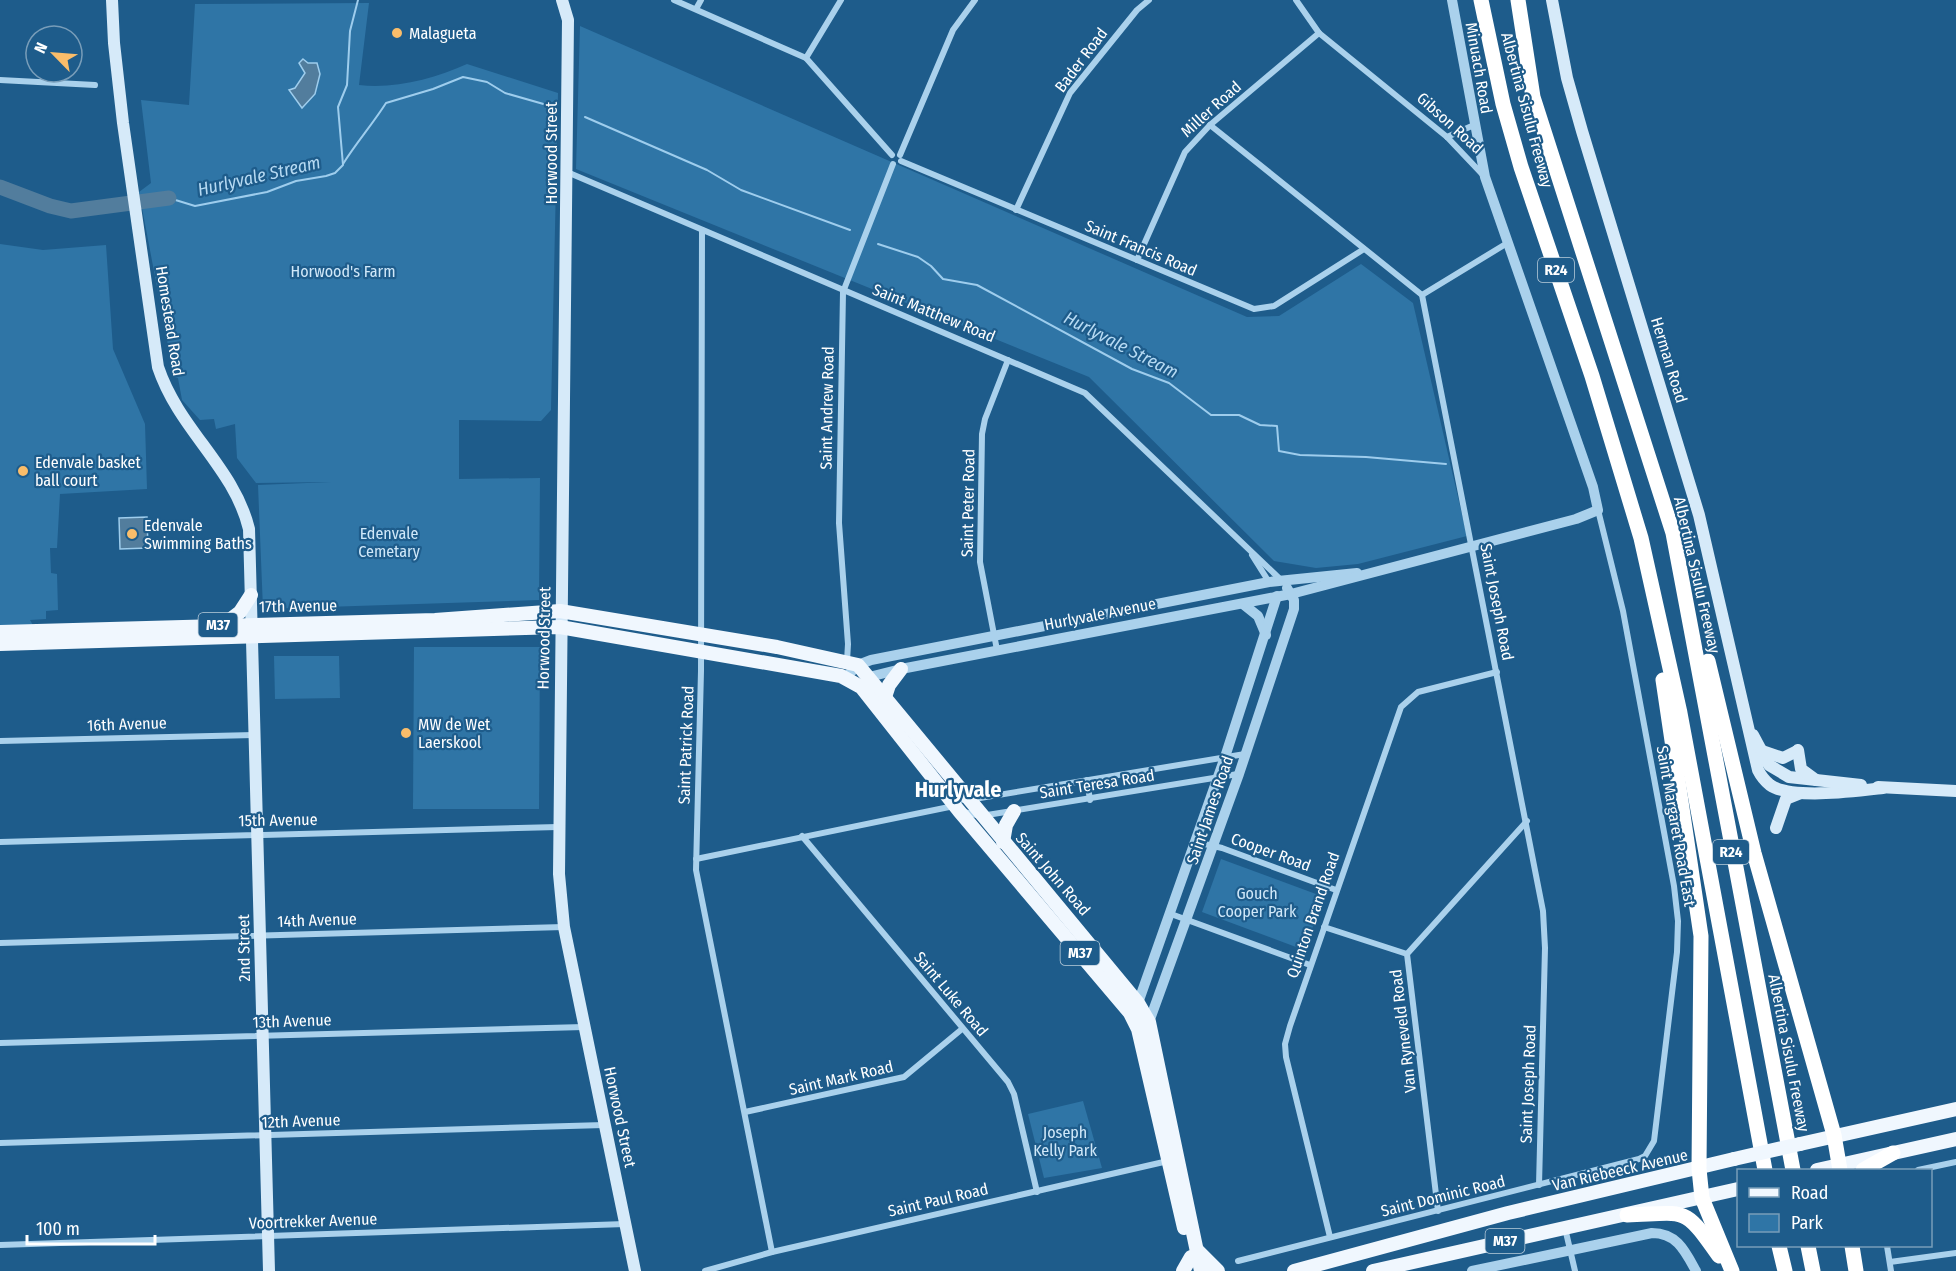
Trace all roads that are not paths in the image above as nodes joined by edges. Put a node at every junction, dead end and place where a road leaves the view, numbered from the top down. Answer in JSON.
{"nodes":[{"id":1,"x":112,"y":0,"type":"edge"},
{"id":2,"x":118,"y":0,"type":"edge"},
{"id":3,"x":674,"y":0,"type":"edge"},
{"id":4,"x":700,"y":0,"type":"edge"},
{"id":5,"x":841,"y":0,"type":"edge"},
{"id":6,"x":975,"y":0,"type":"edge"},
{"id":7,"x":1149,"y":0,"type":"edge"},
{"id":8,"x":1296,"y":0,"type":"edge"},
{"id":9,"x":1452,"y":0,"type":"edge"},
{"id":10,"x":1481,"y":0,"type":"edge"},
{"id":11,"x":1518,"y":0,"type":"edge"},
{"id":12,"x":1552,"y":0,"type":"edge"},
{"id":13,"x":566,"y":4,"type":"edge"},
{"id":14,"x":696,"y":9,"type":"junction"},
{"id":15,"x":1319,"y":33,"type":"junction"},
{"id":16,"x":114,"y":43,"type":"junction"},
{"id":17,"x":806,"y":58,"type":"junction"},
{"id":18,"x":0,"y":80,"type":"edge"},
{"id":19,"x":95,"y":85,"type":"dead end"},
{"id":20,"x":1210,"y":125,"type":"junction"},
{"id":21,"x":1474,"y":125,"type":"junction"},
{"id":22,"x":1447,"y":137,"type":"junction"},
{"id":23,"x":892,"y":155,"type":"junction"},
{"id":24,"x":900,"y":158,"type":"junction"},
{"id":25,"x":893,"y":164,"type":"junction"},
{"id":26,"x":567,"y":172,"type":"junction"},
{"id":27,"x":1485,"y":177,"type":"junction"},
{"id":28,"x":1016,"y":210,"type":"junction"},
{"id":29,"x":702,"y":230,"type":"junction"},
{"id":30,"x":1509,"y":242,"type":"junction"},
{"id":31,"x":1364,"y":249,"type":"junction"},
{"id":32,"x":1137,"y":260,"type":"junction"},
{"id":33,"x":843,"y":292,"type":"junction"},
{"id":34,"x":1422,"y":295,"type":"junction"},
{"id":35,"x":1008,"y":360,"type":"junction"},
{"id":36,"x":1598,"y":510,"type":"junction"},
{"id":37,"x":1672,"y":533,"type":"junction"},
{"id":38,"x":1641,"y":537,"type":"junction"},
{"id":39,"x":1247,"y":547,"type":"junction"},
{"id":40,"x":1473,"y":547,"type":"junction"},
{"id":41,"x":1367,"y":573,"type":"junction"},
{"id":42,"x":1281,"y":580,"type":"junction"},
{"id":43,"x":1269,"y":582,"type":"junction"},
{"id":44,"x":1308,"y":590,"type":"junction"},
{"id":45,"x":1291,"y":594,"type":"junction"},
{"id":46,"x":251,"y":595,"type":"junction"},
{"id":47,"x":1277,"y":596,"type":"junction"},
{"id":48,"x":1243,"y":604,"type":"junction"},
{"id":49,"x":1294,"y":609,"type":"junction"},
{"id":50,"x":560,"y":611,"type":"junction"},
{"id":51,"x":223,"y":625,"type":"junction"},
{"id":52,"x":560,"y":627,"type":"junction"},
{"id":53,"x":252,"y":630,"type":"junction"},
{"id":54,"x":0,"y":632,"type":"edge"},
{"id":55,"x":1266,"y":635,"type":"junction"},
{"id":56,"x":701,"y":636,"type":"junction"},
{"id":57,"x":994,"y":637,"type":"junction"},
{"id":58,"x":0,"y":644,"type":"edge"},
{"id":59,"x":997,"y":650,"type":"junction"},
{"id":60,"x":700,"y":651,"type":"junction"},
{"id":61,"x":852,"y":663,"type":"junction"},
{"id":62,"x":901,"y":669,"type":"junction"},
{"id":63,"x":815,"y":672,"type":"junction"},
{"id":64,"x":1497,"y":672,"type":"junction"},
{"id":65,"x":846,"y":677,"type":"junction"},
{"id":66,"x":865,"y":682,"type":"junction"},
{"id":67,"x":880,"y":701,"type":"junction"},
{"id":68,"x":1750,"y":732,"type":"junction"},
{"id":69,"x":255,"y":735,"type":"junction"},
{"id":70,"x":0,"y":741,"type":"edge"},
{"id":71,"x":1761,"y":750,"type":"junction"},
{"id":72,"x":1246,"y":754,"type":"junction"},
{"id":73,"x":1225,"y":757,"type":"junction"},
{"id":74,"x":1239,"y":774,"type":"junction"},
{"id":75,"x":1218,"y":778,"type":"junction"},
{"id":76,"x":1087,"y":780,"type":"junction"},
{"id":77,"x":1816,"y":780,"type":"junction"},
{"id":78,"x":1883,"y":788,"type":"junction"},
{"id":79,"x":1956,"y":791,"type":"edge"},
{"id":80,"x":1805,"y":792,"type":"junction"},
{"id":81,"x":1090,"y":800,"type":"junction"},
{"id":82,"x":958,"y":804,"type":"junction"},
{"id":83,"x":1014,"y":811,"type":"junction"},
{"id":84,"x":981,"y":816,"type":"junction"},
{"id":85,"x":1527,"y":821,"type":"junction"},
{"id":86,"x":558,"y":827,"type":"junction"},
{"id":87,"x":1776,"y":828,"type":"dead end"},
{"id":88,"x":258,"y":834,"type":"junction"},
{"id":89,"x":802,"y":836,"type":"junction"},
{"id":90,"x":0,"y":842,"type":"edge"},
{"id":91,"x":1003,"y":842,"type":"junction"},
{"id":92,"x":1196,"y":842,"type":"junction"},
{"id":93,"x":1213,"y":847,"type":"junction"},
{"id":94,"x":696,"y":859,"type":"junction"},
{"id":95,"x":1336,"y":890,"type":"junction"},
{"id":96,"x":1171,"y":914,"type":"junction"},
{"id":97,"x":1188,"y":920,"type":"junction"},
{"id":98,"x":564,"y":927,"type":"junction"},
{"id":99,"x":1324,"y":927,"type":"junction"},
{"id":100,"x":260,"y":935,"type":"junction"},
{"id":101,"x":0,"y":943,"type":"edge"},
{"id":102,"x":1407,"y":954,"type":"junction"},
{"id":103,"x":1310,"y":965,"type":"junction"},
{"id":104,"x":1134,"y":1008,"type":"junction"},
{"id":105,"x":1143,"y":1026,"type":"junction"},
{"id":106,"x":584,"y":1027,"type":"junction"},
{"id":107,"x":962,"y":1029,"type":"junction"},
{"id":108,"x":263,"y":1036,"type":"junction"},
{"id":109,"x":0,"y":1043,"type":"edge"},
{"id":110,"x":1956,"y":1109,"type":"edge"},
{"id":111,"x":745,"y":1112,"type":"junction"},
{"id":112,"x":604,"y":1125,"type":"junction"},
{"id":113,"x":1834,"y":1135,"type":"junction"},
{"id":114,"x":266,"y":1136,"type":"junction"},
{"id":115,"x":1956,"y":1139,"type":"edge"},
{"id":116,"x":0,"y":1143,"type":"edge"},
{"id":117,"x":1650,"y":1149,"type":"joint"},
{"id":118,"x":1893,"y":1153,"type":"junction"},
{"id":119,"x":1173,"y":1160,"type":"junction"},
{"id":120,"x":1956,"y":1162,"type":"edge"},
{"id":121,"x":1839,"y":1168,"type":"edge"},
{"id":122,"x":1699,"y":1169,"type":"junction"},
{"id":123,"x":1765,"y":1169,"type":"edge"},
{"id":124,"x":1793,"y":1169,"type":"edge"},
{"id":125,"x":1865,"y":1169,"type":"edge"},
{"id":126,"x":1923,"y":1169,"type":"edge"},
{"id":127,"x":1539,"y":1185,"type":"junction"},
{"id":128,"x":1737,"y":1190,"type":"edge"},
{"id":129,"x":1037,"y":1191,"type":"junction"},
{"id":130,"x":1702,"y":1198,"type":"junction"},
{"id":131,"x":1438,"y":1211,"type":"junction"},
{"id":132,"x":1627,"y":1215,"type":"junction"},
{"id":133,"x":626,"y":1224,"type":"junction"},
{"id":134,"x":1565,"y":1228,"type":"junction"},
{"id":135,"x":268,"y":1236,"type":"junction"},
{"id":136,"x":1330,"y":1237,"type":"junction"},
{"id":137,"x":0,"y":1245,"type":"edge"},
{"id":138,"x":1779,"y":1247,"type":"edge"},
{"id":139,"x":1808,"y":1247,"type":"edge"},
{"id":140,"x":1852,"y":1247,"type":"edge"},
{"id":141,"x":1887,"y":1247,"type":"edge"},
{"id":142,"x":772,"y":1252,"type":"junction"},
{"id":143,"x":1572,"y":1252,"type":"junction"},
{"id":144,"x":1956,"y":1253,"type":"edge"},
{"id":145,"x":1194,"y":1259,"type":"edge"},
{"id":146,"x":1238,"y":1261,"type":"dead end"},
{"id":147,"x":1890,"y":1262,"type":"junction"},
{"id":148,"x":1380,"y":1270,"type":"edge"},
{"id":149,"x":269,"y":1271,"type":"edge"},
{"id":150,"x":635,"y":1271,"type":"edge"},
{"id":151,"x":705,"y":1271,"type":"edge"},
{"id":152,"x":1183,"y":1271,"type":"edge"},
{"id":153,"x":1202,"y":1271,"type":"edge"},
{"id":154,"x":1218,"y":1271,"type":"edge"},
{"id":155,"x":1294,"y":1271,"type":"edge"},
{"id":156,"x":1472,"y":1271,"type":"edge"},
{"id":157,"x":1575,"y":1271,"type":"edge"},
{"id":158,"x":1696,"y":1271,"type":"edge"},
{"id":159,"x":1731,"y":1271,"type":"edge"},
{"id":160,"x":1785,"y":1271,"type":"edge"},
{"id":161,"x":1813,"y":1271,"type":"edge"},
{"id":162,"x":1856,"y":1271,"type":"edge"},
{"id":163,"x":1891,"y":1271,"type":"edge"}],
"edges":[{"from":1,"to":16,"type":"main road","name":"Homestead Road"},
{"from":2,"to":16,"type":"main road"},
{"from":3,"to":14,"type":"street"},
{"from":4,"to":14,"type":"street"},
{"from":5,"to":17,"type":"street"},
{"from":6,"to":24,"type":"street"},
{"from":7,"to":28,"type":"street","name":"Bader Road"},
{"from":8,"to":15,"type":"street","name":"Gibson Road"},
{"from":9,"to":21,"type":"street","name":"Minuach Road"},
{"from":10,"to":38,"type":"highway","name":"Albertina Sisulu Freeway","number":"R24"},
{"from":11,"to":37,"type":"highway","name":"Albertina Sisulu Freeway","number":"R24"},
{"from":12,"to":68,"type":"main road","name":"Herman Road"},
{"from":13,"to":26,"type":"main road","name":"Horwood Street"},
{"from":14,"to":17,"type":"street"},
{"from":15,"to":20,"type":"street","name":"Miller Road"},
{"from":15,"to":22,"type":"street","name":"Gibson Road"},
{"from":16,"to":46,"type":"main road","name":"Homestead Road"},
{"from":17,"to":23,"type":"street"},
{"from":18,"to":19,"type":"street"},
{"from":20,"to":31,"type":"street"},
{"from":20,"to":32,"type":"street","name":"Miller Road"},
{"from":21,"to":22,"type":"street"},
{"from":21,"to":27,"type":"street","name":"Minuach Road"},
{"from":22,"to":27,"type":"street","name":"Gibson Road"},
{"from":23,"to":24,"type":"street"},
{"from":23,"to":25,"type":"street"},
{"from":24,"to":25,"type":"street"},
{"from":24,"to":28,"type":"street","name":"Saint Francis Road"},
{"from":25,"to":33,"type":"street","name":"Saint Andrew Road"},
{"from":26,"to":29,"type":"street","name":"Saint Matthew Road"},
{"from":26,"to":50,"type":"main road","name":"Horwood Street"},
{"from":27,"to":30,"type":"street","name":"Gibson Road"},
{"from":28,"to":32,"type":"street","name":"Saint Francis Road"},
{"from":29,"to":33,"type":"street","name":"Saint Matthew Road"},
{"from":29,"to":56,"type":"street","name":"Saint Patrick Road"},
{"from":30,"to":34,"type":"street"},
{"from":30,"to":36,"type":"street","name":"Gibson Road"},
{"from":31,"to":32,"type":"street","name":"Saint Francis Road"},
{"from":31,"to":34,"type":"street"},
{"from":33,"to":35,"type":"street","name":"Saint Matthew Road"},
{"from":33,"to":61,"type":"street","name":"Saint Andrew Road"},
{"from":34,"to":40,"type":"street","name":"Saint Joseph Road"},
{"from":35,"to":39,"type":"street","name":"Saint Matthew Road"},
{"from":35,"to":57,"type":"street","name":"Saint Peter Road"},
{"from":36,"to":40,"type":"street","name":"Hurlyvale Avenue"},
{"from":36,"to":117,"type":"street","name":"Saint Margaret Road East"},
{"from":37,"to":113,"type":"highway"},
{"from":37,"to":124,"type":"highway","name":"Albertina Sisulu Freeway","number":"R24"},
{"from":38,"to":122,"type":"highway"},
{"from":38,"to":123,"type":"highway","number":"R24"},
{"from":39,"to":42,"type":"street","name":"Saint Matthew Road"},
{"from":39,"to":43,"type":"street","name":"Saint Matthew Road"},
{"from":40,"to":41,"type":"street","name":"Hurlyvale Avenue"},
{"from":40,"to":64,"type":"street","name":"Saint Joseph Road"},
{"from":41,"to":42,"type":"street","name":"Hurlyvale Avenue"},
{"from":41,"to":44,"type":"street","name":"Hurlyvale Avenue"},
{"from":42,"to":43,"type":"street","name":"Hurlyvale Avenue"},
{"from":42,"to":45,"type":"street","name":"Saint Matthew Road"},
{"from":43,"to":47,"type":"street","name":"Saint Matthew Road"},
{"from":43,"to":57,"type":"street","name":"Hurlyvale Avenue"},
{"from":44,"to":45,"type":"street","name":"Hurlyvale Avenue"},
{"from":44,"to":49,"type":"street"},
{"from":45,"to":47,"type":"street","name":"Hurlyvale Avenue"},
{"from":45,"to":49,"type":"street","name":"Saint James Road"},
{"from":46,"to":51,"type":"main road"},
{"from":46,"to":53,"type":"main road","name":"Homestead Road"},
{"from":47,"to":48,"type":"street","name":"Hurlyvale Avenue"},
{"from":47,"to":55,"type":"street","name":"Saint James Road"},
{"from":48,"to":55,"type":"street"},
{"from":48,"to":59,"type":"street","name":"Hurlyvale Avenue"},
{"from":49,"to":72,"type":"street","name":"Saint James Road"},
{"from":50,"to":52,"type":"main road","name":"Horwood Street"},
{"from":50,"to":53,"type":"main road","name":"17th Avenue","number":"M37"},
{"from":50,"to":56,"type":"main road","name":"Hurlyvale Avenue","number":"M37"},
{"from":51,"to":53,"type":"main road","name":"17th Avenue","number":"M37"},
{"from":51,"to":54,"type":"main road","name":"17th Avenue","number":"M37"},
{"from":52,"to":53,"type":"main road","name":"17th Avenue","number":"M37"},
{"from":52,"to":60,"type":"main road","number":"M37"},
{"from":52,"to":86,"type":"main road","name":"Horwood Street"},
{"from":53,"to":58,"type":"main road","name":"17th Avenue","number":"M37"},
{"from":53,"to":69,"type":"main road","name":"2nd Street"},
{"from":55,"to":73,"type":"street","name":"Saint James Road"},
{"from":56,"to":60,"type":"street","name":"Saint Patrick Road"},
{"from":56,"to":61,"type":"main road","name":"Hurlyvale Avenue","number":"M37"},
{"from":57,"to":59,"type":"street","name":"Saint Peter Road"},
{"from":57,"to":61,"type":"street","name":"Hurlyvale Avenue"},
{"from":59,"to":62,"type":"street","name":"Hurlyvale Avenue"},
{"from":60,"to":63,"type":"main road","number":"M37"},
{"from":60,"to":94,"type":"street","name":"Saint Patrick Road"},
{"from":61,"to":65,"type":"street"},
{"from":61,"to":66,"type":"main road","name":"Saint John Road","number":"M37"},
{"from":62,"to":66,"type":"street","name":"Hurlyvale Avenue"},
{"from":62,"to":67,"type":"main road"},
{"from":63,"to":65,"type":"main road","number":"M37"},
{"from":63,"to":67,"type":"main road"},
{"from":64,"to":85,"type":"street","name":"Saint Joseph Road"},
{"from":64,"to":95,"type":"street","name":"Quinton Brand Road"},
{"from":65,"to":66,"type":"main road","number":"M37"},
{"from":66,"to":67,"type":"main road","name":"Saint John Road","number":"M37"},
{"from":67,"to":82,"type":"main road","name":"Saint John Road","number":"M37"},
{"from":68,"to":71,"type":"main road","name":"Herman Road"},
{"from":68,"to":80,"type":"main road","name":"Herman Road"},
{"from":69,"to":70,"type":"street","name":"16th Avenue"},
{"from":69,"to":88,"type":"main road","name":"2nd Street"},
{"from":71,"to":77,"type":"main road","name":"Herman Road"},
{"from":71,"to":77,"type":"main road"},
{"from":72,"to":73,"type":"street","name":"Saint Teresa Road"},
{"from":72,"to":74,"type":"street","name":"Saint James Road"},
{"from":73,"to":75,"type":"street","name":"Saint James Road"},
{"from":73,"to":76,"type":"street","name":"Saint Teresa Road"},
{"from":74,"to":75,"type":"street","name":"Saint Teresa Road"},
{"from":74,"to":93,"type":"street","name":"Saint James Road"},
{"from":75,"to":81,"type":"street","name":"Saint Teresa Road"},
{"from":75,"to":92,"type":"street","name":"Saint James Road"},
{"from":76,"to":81,"type":"street"},
{"from":76,"to":82,"type":"street","name":"Saint Teresa Road"},
{"from":77,"to":78,"type":"main road","name":"Herman Road"},
{"from":78,"to":79,"type":"main road","name":"Herman Road"},
{"from":78,"to":80,"type":"main road","name":"Herman Road"},
{"from":80,"to":87,"type":"main road"},
{"from":81,"to":83,"type":"street","name":"Saint Teresa Road"},
{"from":82,"to":84,"type":"main road","name":"Saint John Road","number":"M37"},
{"from":82,"to":89,"type":"street","name":"Saint Teresa Road"},
{"from":82,"to":104,"type":"main road","name":"Saint John Road","number":"M37"},
{"from":83,"to":84,"type":"street","name":"Saint Teresa Road"},
{"from":83,"to":91,"type":"main road"},
{"from":84,"to":91,"type":"main road","name":"Saint John Road","number":"M37"},
{"from":85,"to":102,"type":"street","name":"Van Ryneveld Road"},
{"from":85,"to":127,"type":"street","name":"Saint Joseph Road"},
{"from":86,"to":88,"type":"street","name":"15th Avenue"},
{"from":86,"to":98,"type":"main road","name":"Horwood Street"},
{"from":88,"to":90,"type":"street","name":"15th Avenue"},
{"from":88,"to":100,"type":"main road","name":"2nd Street"},
{"from":89,"to":94,"type":"street","name":"Saint Teresa Road"},
{"from":89,"to":107,"type":"street","name":"Saint Luke Road"},
{"from":91,"to":104,"type":"main road","name":"Saint John Road","number":"M37"},
{"from":92,"to":93,"type":"street","name":"Cooper Road"},
{"from":92,"to":96,"type":"street","name":"Saint James Road"},
{"from":93,"to":95,"type":"street","name":"Cooper Road"},
{"from":93,"to":97,"type":"street","name":"Saint James Road"},
{"from":94,"to":111,"type":"street","name":"Saint Patrick Road"},
{"from":95,"to":99,"type":"street","name":"Quinton Brand Road"},
{"from":96,"to":97,"type":"street"},
{"from":96,"to":104,"type":"street","name":"Saint James Road"},
{"from":97,"to":103,"type":"street"},
{"from":97,"to":105,"type":"street","name":"Saint James Road"},
{"from":98,"to":100,"type":"street","name":"14th Avenue"},
{"from":98,"to":106,"type":"main road","name":"Horwood Street"},
{"from":99,"to":102,"type":"street"},
{"from":99,"to":103,"type":"street","name":"Quinton Brand Road"},
{"from":100,"to":101,"type":"street","name":"14th Avenue"},
{"from":100,"to":108,"type":"main road","name":"2nd Street"},
{"from":102,"to":131,"type":"street","name":"Van Ryneveld Road"},
{"from":103,"to":136,"type":"street","name":"Quinton Brand Road"},
{"from":104,"to":105,"type":"main road","name":"Saint John Road","number":"M37"},
{"from":105,"to":119,"type":"main road","name":"Saint John Road","number":"M37"},
{"from":106,"to":108,"type":"street","name":"13th Avenue"},
{"from":106,"to":112,"type":"main road","name":"Horwood Street"},
{"from":107,"to":111,"type":"street","name":"Saint Mark Road"},
{"from":107,"to":129,"type":"street","name":"Saint Luke Road"},
{"from":108,"to":109,"type":"street","name":"13th Avenue"},
{"from":108,"to":114,"type":"main road","name":"2nd Street"},
{"from":110,"to":113,"type":"main road","name":"Van Riebeeck Avenue","number":"M37"},
{"from":111,"to":142,"type":"street","name":"Saint Patrick Road"},
{"from":112,"to":114,"type":"street","name":"12th Avenue"},
{"from":112,"to":133,"type":"main road","name":"Horwood Street"},
{"from":113,"to":121,"type":"highway"},
{"from":113,"to":122,"type":"main road","name":"Van Riebeeck Avenue","number":"M37","bridge":true},
{"from":114,"to":116,"type":"street","name":"12th Avenue"},
{"from":114,"to":135,"type":"main road","name":"2nd Street"},
{"from":115,"to":118,"type":"main road"},
{"from":117,"to":127,"type":"street","name":"Saint Dominic Road"},
{"from":118,"to":121,"type":"main road"},
{"from":118,"to":125,"type":"highway"},
{"from":119,"to":129,"type":"street","name":"Saint Paul Road"},
{"from":119,"to":145,"type":"main road","name":"Saint John Road","number":"M37"},
{"from":120,"to":126,"type":"street"},
{"from":122,"to":130,"type":"highway"},
{"from":122,"to":155,"type":"main road","name":"Van Riebeeck Avenue","number":"M37"},
{"from":127,"to":131,"type":"street","name":"Saint Dominic Road"},
{"from":128,"to":130,"type":"main road","number":"M37"},
{"from":129,"to":142,"type":"street","name":"Saint Paul Road"},
{"from":130,"to":132,"type":"main road","number":"M37"},
{"from":130,"to":159,"type":"highway"},
{"from":131,"to":136,"type":"street","name":"Saint Dominic Road"},
{"from":132,"to":134,"type":"main road","number":"M37"},
{"from":132,"to":159,"type":"highway"},
{"from":133,"to":135,"type":"street","name":"Voortrekker Avenue"},
{"from":133,"to":150,"type":"main road","name":"Horwood Street"},
{"from":134,"to":143,"type":"street"},
{"from":134,"to":148,"type":"main road","number":"M37"},
{"from":135,"to":137,"type":"street","name":"Voortrekker Avenue"},
{"from":135,"to":149,"type":"main road","name":"2nd Street"},
{"from":136,"to":146,"type":"street","name":"Saint Dominic Road"},
{"from":138,"to":160,"type":"highway"},
{"from":139,"to":161,"type":"highway"},
{"from":140,"to":162,"type":"highway"},
{"from":141,"to":147,"type":"street"},
{"from":142,"to":151,"type":"street","name":"Saint Paul Road"},
{"from":143,"to":156,"type":"street"},
{"from":143,"to":157,"type":"street"},
{"from":143,"to":158,"type":"street"},
{"from":144,"to":147,"type":"street"},
{"from":145,"to":152,"type":"main road"},
{"from":145,"to":153,"type":"main road","name":"Saint John Road","number":"M37"},
{"from":145,"to":154,"type":"main road"},
{"from":147,"to":163,"type":"street"}]}
